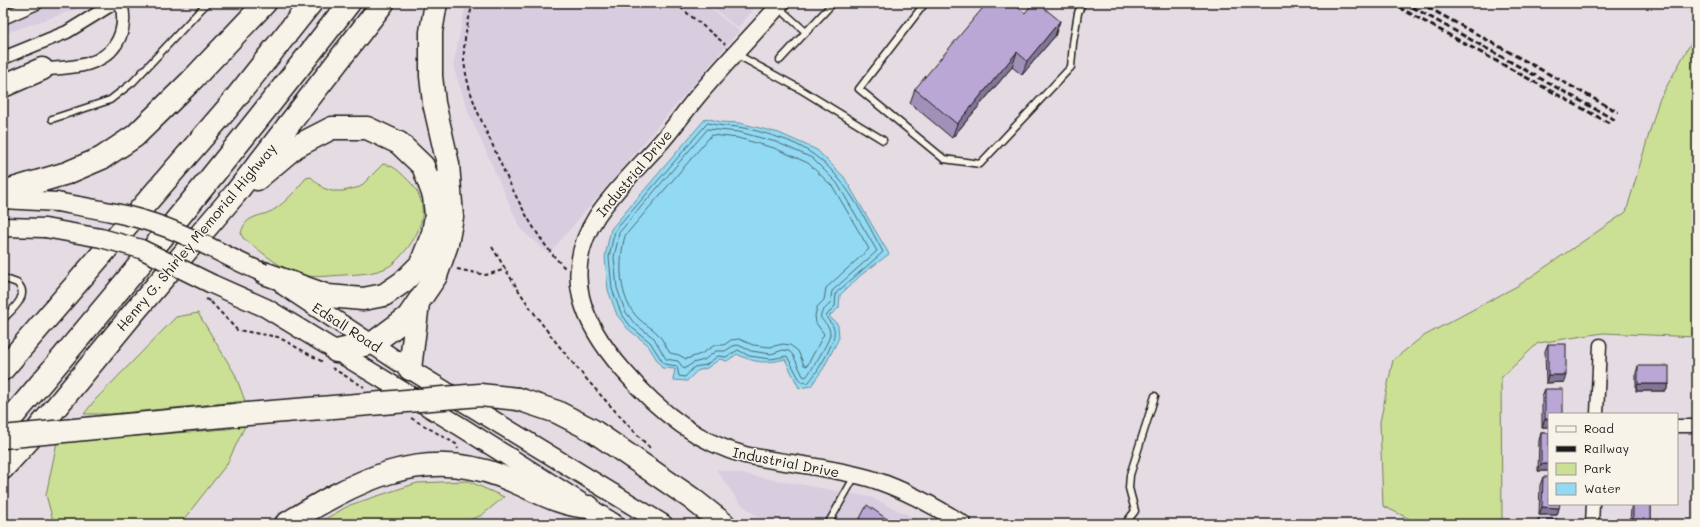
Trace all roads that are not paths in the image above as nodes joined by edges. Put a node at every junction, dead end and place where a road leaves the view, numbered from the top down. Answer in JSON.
{"nodes":[{"id":1,"x":37,"y":3,"type":"edge"},
{"id":2,"x":114,"y":3,"type":"edge"},
{"id":3,"x":121,"y":3,"type":"edge"},
{"id":4,"x":207,"y":3,"type":"edge"},
{"id":5,"x":265,"y":3,"type":"edge"},
{"id":6,"x":311,"y":3,"type":"edge"},
{"id":7,"x":349,"y":3,"type":"edge"},
{"id":8,"x":383,"y":3,"type":"edge"},
{"id":9,"x":436,"y":3,"type":"edge"},
{"id":10,"x":833,"y":3,"type":"edge"},
{"id":11,"x":925,"y":3,"type":"edge"},
{"id":12,"x":1082,"y":3,"type":"edge"},
{"id":13,"x":779,"y":5,"type":"edge"},
{"id":14,"x":3,"y":18,"type":"edge"},
{"id":15,"x":806,"y":32,"type":"junction"},
{"id":16,"x":736,"y":54,"type":"junction"},
{"id":17,"x":3,"y":58,"type":"edge"},
{"id":18,"x":780,"y":60,"type":"dead end"},
{"id":19,"x":42,"y":69,"type":"junction"},
{"id":20,"x":3,"y":78,"type":"edge"},
{"id":21,"x":3,"y":86,"type":"edge"},
{"id":22,"x":172,"y":100,"type":"junction"},
{"id":23,"x":52,"y":119,"type":"dead end"},
{"id":24,"x":883,"y":140,"type":"dead end"},
{"id":25,"x":3,"y":177,"type":"edge"},
{"id":26,"x":3,"y":192,"type":"edge"},
{"id":27,"x":235,"y":194,"type":"junction"},
{"id":28,"x":3,"y":199,"type":"edge"},
{"id":29,"x":3,"y":226,"type":"edge"},
{"id":30,"x":264,"y":273,"type":"junction"},
{"id":31,"x":3,"y":278,"type":"edge"},
{"id":32,"x":418,"y":303,"type":"junction"},
{"id":33,"x":3,"y":319,"type":"edge"},
{"id":34,"x":42,"y":322,"type":"junction"},
{"id":35,"x":372,"y":343,"type":"junction"},
{"id":36,"x":1600,"y":345,"type":"dead end"},
{"id":37,"x":336,"y":351,"type":"junction"},
{"id":38,"x":3,"y":361,"type":"edge"},
{"id":39,"x":3,"y":369,"type":"edge"},
{"id":40,"x":410,"y":369,"type":"junction"},
{"id":41,"x":1155,"y":396,"type":"dead end"},
{"id":42,"x":1597,"y":413,"type":"edge"},
{"id":43,"x":1678,"y":426,"type":"edge"},
{"id":44,"x":1697,"y":426,"type":"edge"},
{"id":45,"x":3,"y":428,"type":"edge"},
{"id":46,"x":3,"y":437,"type":"edge"},
{"id":47,"x":3,"y":468,"type":"edge"},
{"id":48,"x":855,"y":476,"type":"junction"},
{"id":49,"x":1593,"y":505,"type":"edge"},
{"id":50,"x":589,"y":507,"type":"junction"},
{"id":51,"x":286,"y":524,"type":"edge"},
{"id":52,"x":615,"y":524,"type":"edge"},
{"id":53,"x":663,"y":524,"type":"edge"},
{"id":54,"x":724,"y":524,"type":"edge"},
{"id":55,"x":828,"y":524,"type":"edge"},
{"id":56,"x":962,"y":524,"type":"edge"},
{"id":57,"x":1125,"y":524,"type":"edge"},
{"id":58,"x":1592,"y":524,"type":"edge"}],
"edges":[{"from":1,"to":14,"type":"street"},
{"from":2,"to":17,"type":"street"},
{"from":3,"to":19,"type":"street"},
{"from":4,"to":23,"type":"lane"},
{"from":5,"to":22,"type":"highway"},
{"from":6,"to":34,"type":"highway"},
{"from":7,"to":45,"type":"highway"},
{"from":8,"to":27,"type":"highway","name":"Henry G. Shirley Memorial Highway"},
{"from":9,"to":32,"type":"highway"},
{"from":10,"to":15,"type":"lane"},
{"from":11,"to":12,"type":"lane"},
{"from":13,"to":15,"type":"lane"},
{"from":13,"to":16,"type":"street","name":"Industrial Drive"},
{"from":15,"to":18,"type":"lane"},
{"from":16,"to":24,"type":"lane"},
{"from":16,"to":48,"type":"street","name":"Industrial Drive"},
{"from":19,"to":20,"type":"street"},
{"from":19,"to":21,"type":"highway"},
{"from":22,"to":25,"type":"highway"},
{"from":22,"to":26,"type":"highway"},
{"from":27,"to":30,"type":"highway"},
{"from":27,"to":47,"type":"highway","name":"Henry G. Shirley Memorial Highway"},
{"from":28,"to":30,"type":"main road","name":"Edsall Road","bridge":true},
{"from":29,"to":37,"type":"main road","name":"Edsall Road","bridge":true},
{"from":30,"to":35,"type":"main road","name":"Edsall Road"},
{"from":31,"to":33,"type":"lane"},
{"from":32,"to":35,"type":"highway"},
{"from":32,"to":40,"type":"highway"},
{"from":34,"to":38,"type":"highway"},
{"from":34,"to":39,"type":"highway"},
{"from":35,"to":37,"type":"highway"},
{"from":35,"to":40,"type":"main road","name":"Edsall Road"},
{"from":36,"to":42,"type":"street"},
{"from":37,"to":50,"type":"main road","name":"Edsall Road"},
{"from":40,"to":53,"type":"main road","name":"Edsall Road"},
{"from":41,"to":57,"type":"lane"},
{"from":43,"to":44,"type":"street"},
{"from":46,"to":54,"type":"highway","bridge":true},
{"from":48,"to":55,"type":"lane"},
{"from":48,"to":56,"type":"street","name":"Industrial Drive"},
{"from":49,"to":58,"type":"street"},
{"from":50,"to":51,"type":"highway"},
{"from":50,"to":52,"type":"main road","name":"Edsall Road"}]}
